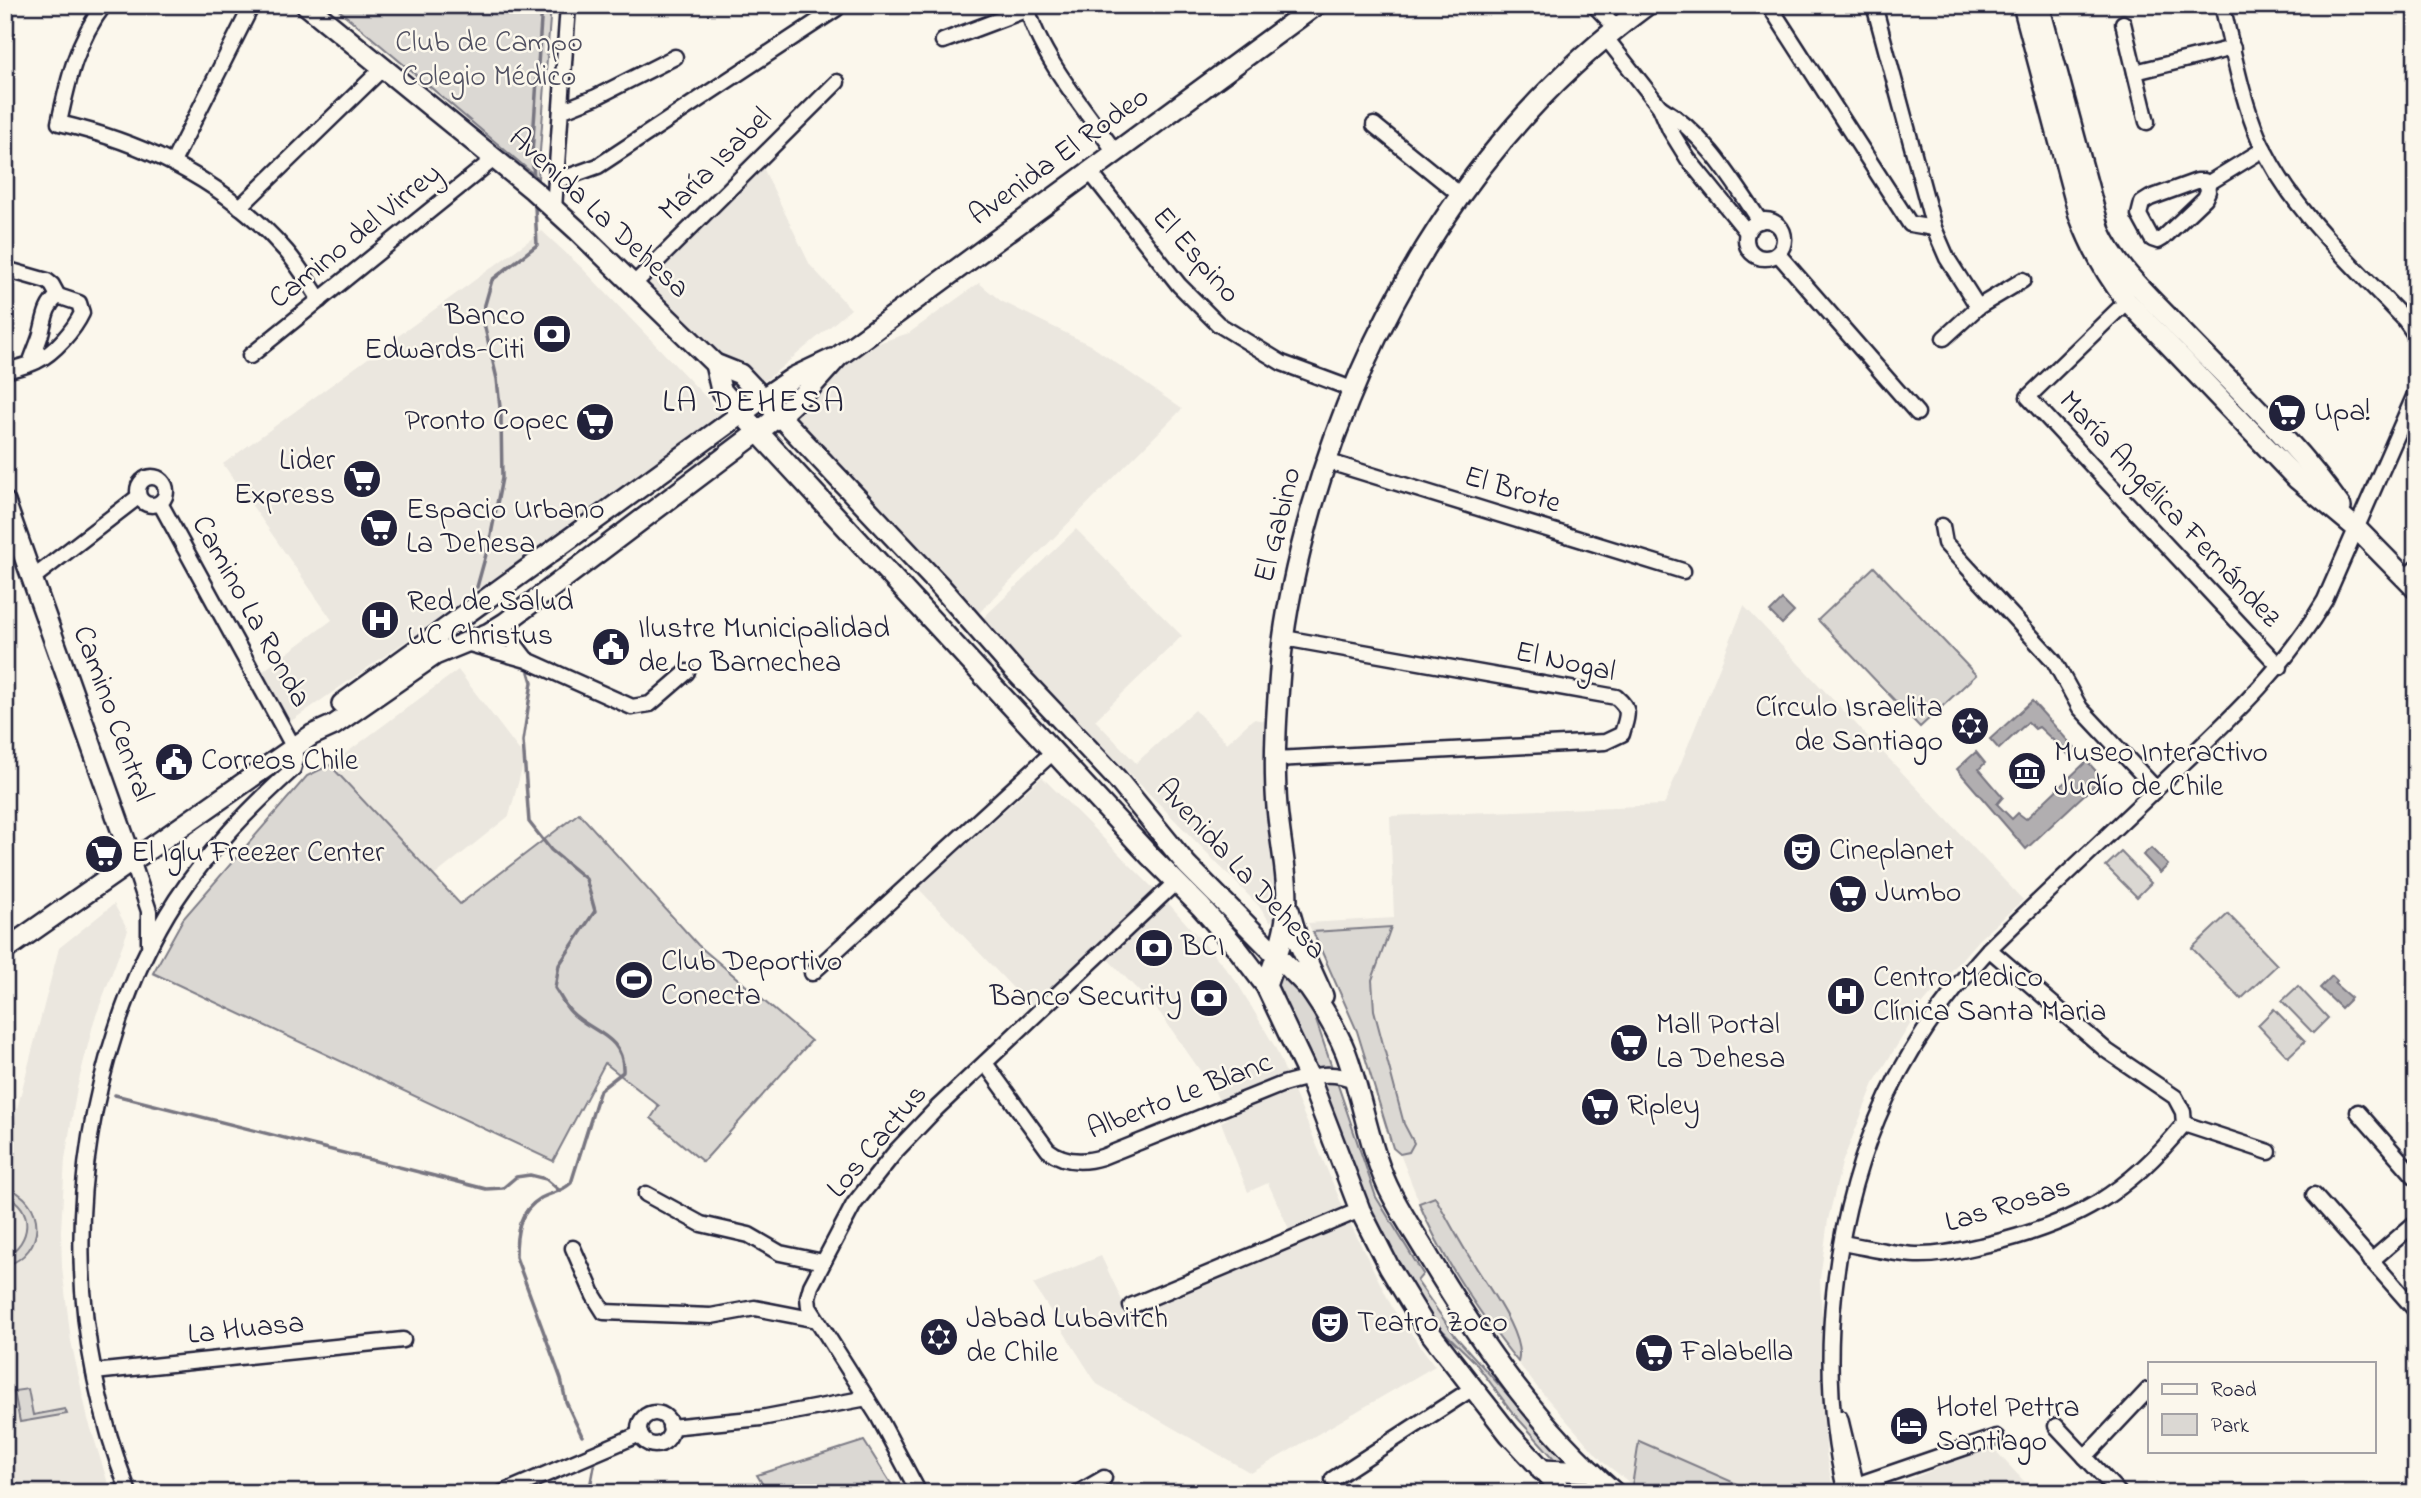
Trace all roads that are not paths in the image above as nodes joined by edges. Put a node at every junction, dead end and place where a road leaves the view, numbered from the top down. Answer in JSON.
{"nodes":[{"id":1,"x":104,"y":5,"type":"edge"},
{"id":2,"x":252,"y":5,"type":"edge"},
{"id":3,"x":306,"y":5,"type":"edge"},
{"id":4,"x":568,"y":5,"type":"edge"},
{"id":5,"x":836,"y":5,"type":"edge"},
{"id":6,"x":1316,"y":5,"type":"edge"},
{"id":7,"x":1594,"y":5,"type":"edge"},
{"id":8,"x":1647,"y":5,"type":"edge"},
{"id":9,"x":1769,"y":5,"type":"edge"},
{"id":10,"x":1874,"y":5,"type":"edge"},
{"id":11,"x":2022,"y":5,"type":"edge"},
{"id":12,"x":2039,"y":5,"type":"edge"},
{"id":13,"x":2222,"y":5,"type":"edge"},
{"id":14,"x":1027,"y":7,"type":"edge"},
{"id":15,"x":2123,"y":23,"type":"dead end"},
{"id":16,"x":1612,"y":34,"type":"junction"},
{"id":17,"x":943,"y":41,"type":"dead end"},
{"id":18,"x":2233,"y":48,"type":"junction"},
{"id":19,"x":675,"y":57,"type":"dead end"},
{"id":20,"x":384,"y":67,"type":"junction"},
{"id":21,"x":2135,"y":72,"type":"junction"},
{"id":22,"x":837,"y":82,"type":"dead end"},
{"id":23,"x":1660,"y":107,"type":"junction"},
{"id":24,"x":561,"y":111,"type":"junction"},
{"id":25,"x":2147,"y":122,"type":"dead end"},
{"id":26,"x":1374,"y":125,"type":"dead end"},
{"id":27,"x":2264,"y":149,"type":"junction"},
{"id":28,"x":1115,"y":153,"type":"junction"},
{"id":29,"x":495,"y":158,"type":"junction"},
{"id":30,"x":173,"y":162,"type":"junction"},
{"id":31,"x":1090,"y":172,"type":"junction"},
{"id":32,"x":556,"y":181,"type":"junction"},
{"id":33,"x":2207,"y":184,"type":"junction"},
{"id":34,"x":1459,"y":194,"type":"junction"},
{"id":35,"x":240,"y":207,"type":"junction"},
{"id":36,"x":554,"y":209,"type":"junction"},
{"id":37,"x":1760,"y":221,"type":"junction"},
{"id":38,"x":1934,"y":228,"type":"junction"},
{"id":39,"x":1747,"y":232,"type":"junction"},
{"id":40,"x":1778,"y":254,"type":"junction"},
{"id":41,"x":5,"y":269,"type":"edge"},
{"id":42,"x":2023,"y":280,"type":"dead end"},
{"id":43,"x":633,"y":285,"type":"junction"},
{"id":44,"x":58,"y":296,"type":"junction"},
{"id":45,"x":320,"y":300,"type":"junction"},
{"id":46,"x":2127,"y":301,"type":"junction"},
{"id":47,"x":1978,"y":307,"type":"junction"},
{"id":48,"x":2410,"y":320,"type":"edge"},
{"id":49,"x":2416,"y":336,"type":"edge"},
{"id":50,"x":1944,"y":338,"type":"dead end"},
{"id":51,"x":250,"y":356,"type":"dead end"},
{"id":52,"x":839,"y":356,"type":"junction"},
{"id":53,"x":30,"y":364,"type":"junction"},
{"id":54,"x":715,"y":364,"type":"junction"},
{"id":55,"x":5,"y":371,"type":"edge"},
{"id":56,"x":1352,"y":389,"type":"junction"},
{"id":57,"x":2416,"y":392,"type":"edge"},
{"id":58,"x":763,"y":398,"type":"junction"},
{"id":59,"x":1917,"y":413,"type":"dead end"},
{"id":60,"x":742,"y":414,"type":"junction"},
{"id":61,"x":779,"y":416,"type":"junction"},
{"id":62,"x":2401,"y":425,"type":"junction"},
{"id":63,"x":2416,"y":431,"type":"edge"},
{"id":64,"x":758,"y":432,"type":"junction"},
{"id":65,"x":1325,"y":461,"type":"junction"},
{"id":66,"x":641,"y":487,"type":"junction"},
{"id":67,"x":138,"y":497,"type":"junction"},
{"id":68,"x":5,"y":502,"type":"edge"},
{"id":69,"x":160,"y":503,"type":"junction"},
{"id":70,"x":651,"y":513,"type":"junction"},
{"id":71,"x":1942,"y":526,"type":"dead end"},
{"id":72,"x":2356,"y":528,"type":"junction"},
{"id":73,"x":1683,"y":571,"type":"dead end"},
{"id":74,"x":33,"y":578,"type":"junction"},
{"id":75,"x":2412,"y":578,"type":"edge"},
{"id":76,"x":505,"y":623,"type":"junction"},
{"id":77,"x":1284,"y":638,"type":"junction"},
{"id":78,"x":466,"y":643,"type":"junction"},
{"id":79,"x":527,"y":660,"type":"junction"},
{"id":80,"x":2280,"y":667,"type":"junction"},
{"id":81,"x":687,"y":672,"type":"dead end"},
{"id":82,"x":312,"y":735,"type":"junction"},
{"id":83,"x":294,"y":748,"type":"junction"},
{"id":84,"x":1054,"y":751,"type":"junction"},
{"id":85,"x":1275,"y":760,"type":"junction"},
{"id":86,"x":2156,"y":789,"type":"junction"},
{"id":87,"x":132,"y":860,"type":"junction"},
{"id":88,"x":1176,"y":882,"type":"junction"},
{"id":89,"x":146,"y":900,"type":"junction"},
{"id":90,"x":176,"y":900,"type":"junction"},
{"id":91,"x":1287,"y":902,"type":"junction"},
{"id":92,"x":149,"y":947,"type":"junction"},
{"id":93,"x":1989,"y":949,"type":"junction"},
{"id":94,"x":5,"y":950,"type":"edge"},
{"id":95,"x":1276,"y":953,"type":"junction"},
{"id":96,"x":812,"y":973,"type":"dead end"},
{"id":97,"x":1266,"y":986,"type":"junction"},
{"id":98,"x":1341,"y":1042,"type":"junction"},
{"id":99,"x":985,"y":1063,"type":"junction"},
{"id":100,"x":1309,"y":1077,"type":"junction"},
{"id":101,"x":1355,"y":1082,"type":"junction"},
{"id":102,"x":2358,"y":1112,"type":"dead end"},
{"id":103,"x":2184,"y":1124,"type":"junction"},
{"id":104,"x":2269,"y":1152,"type":"dead end"},
{"id":105,"x":2416,"y":1178,"type":"edge"},
{"id":106,"x":646,"y":1194,"type":"dead end"},
{"id":107,"x":2314,"y":1195,"type":"dead end"},
{"id":108,"x":1360,"y":1210,"type":"junction"},
{"id":109,"x":2416,"y":1222,"type":"edge"},
{"id":110,"x":1842,"y":1243,"type":"junction"},
{"id":111,"x":573,"y":1248,"type":"dead end"},
{"id":112,"x":2371,"y":1261,"type":"junction"},
{"id":113,"x":823,"y":1262,"type":"junction"},
{"id":114,"x":1131,"y":1306,"type":"dead end"},
{"id":115,"x":2416,"y":1311,"type":"edge"},
{"id":116,"x":817,"y":1320,"type":"junction"},
{"id":117,"x":403,"y":1340,"type":"dead end"},
{"id":118,"x":94,"y":1372,"type":"junction"},
{"id":119,"x":1472,"y":1388,"type":"junction"},
{"id":120,"x":2148,"y":1390,"type":"edge"},
{"id":121,"x":867,"y":1398,"type":"junction"},
{"id":122,"x":2056,"y":1426,"type":"dead end"},
{"id":123,"x":670,"y":1427,"type":"junction"},
{"id":124,"x":640,"y":1434,"type":"junction"},
{"id":125,"x":1996,"y":1437,"type":"dead end"},
{"id":126,"x":2085,"y":1457,"type":"junction"},
{"id":127,"x":1541,"y":1470,"type":"junction"},
{"id":128,"x":1592,"y":1472,"type":"junction"},
{"id":129,"x":1104,"y":1478,"type":"dead end"},
{"id":130,"x":1333,"y":1479,"type":"dead end"},
{"id":131,"x":1853,"y":1490,"type":"edge"},
{"id":132,"x":129,"y":1493,"type":"edge"},
{"id":133,"x":502,"y":1493,"type":"edge"},
{"id":134,"x":919,"y":1493,"type":"edge"},
{"id":135,"x":1078,"y":1493,"type":"edge"},
{"id":136,"x":1564,"y":1493,"type":"edge"},
{"id":137,"x":1615,"y":1493,"type":"edge"},
{"id":138,"x":2119,"y":1493,"type":"edge"}],
"edges":[{"from":1,"to":30,"type":"street"},
{"from":2,"to":30,"type":"street"},
{"from":3,"to":20,"type":"main road","name":"Avenida La Dehesa"},
{"from":4,"to":24,"type":"street"},
{"from":5,"to":32,"type":"street"},
{"from":6,"to":28,"type":"main road","name":"Avenida El Rodeo"},
{"from":7,"to":16,"type":"street"},
{"from":8,"to":16,"type":"main road","name":"El Gabino"},
{"from":9,"to":38,"type":"street"},
{"from":10,"to":38,"type":"street"},
{"from":11,"to":46,"type":"main road"},
{"from":12,"to":72,"type":"main road"},
{"from":13,"to":18,"type":"street"},
{"from":14,"to":17,"type":"street"},
{"from":14,"to":28,"type":"street"},
{"from":15,"to":21,"type":"street"},
{"from":16,"to":23,"type":"street"},
{"from":16,"to":34,"type":"main road","name":"El Gabino"},
{"from":18,"to":21,"type":"street"},
{"from":18,"to":27,"type":"street"},
{"from":19,"to":24,"type":"street"},
{"from":20,"to":29,"type":"main road","name":"Avenida La Dehesa"},
{"from":20,"to":35,"type":"street"},
{"from":21,"to":25,"type":"street"},
{"from":22,"to":43,"type":"street","name":"María Isabel"},
{"from":23,"to":37,"type":"street"},
{"from":23,"to":39,"type":"street"},
{"from":24,"to":32,"type":"street"},
{"from":26,"to":34,"type":"street"},
{"from":27,"to":33,"type":"street"},
{"from":27,"to":48,"type":"street"},
{"from":28,"to":31,"type":"main road","name":"Avenida El Rodeo"},
{"from":29,"to":36,"type":"main road","name":"Avenida La Dehesa"},
{"from":29,"to":45,"type":"street","name":"Camino del Virrey"},
{"from":30,"to":35,"type":"street"},
{"from":31,"to":52,"type":"main road","name":"Avenida El Rodeo"},
{"from":31,"to":56,"type":"street","name":"El Espino"},
{"from":32,"to":36,"type":"street"},
{"from":33,"to":33,"type":"street"},
{"from":34,"to":56,"type":"main road","name":"El Gabino"},
{"from":35,"to":45,"type":"street"},
{"from":36,"to":43,"type":"main road","name":"Avenida La Dehesa"},
{"from":37,"to":39,"type":"street"},
{"from":37,"to":40,"type":"street"},
{"from":38,"to":47,"type":"street"},
{"from":39,"to":40,"type":"street"},
{"from":40,"to":59,"type":"street"},
{"from":41,"to":44,"type":"street"},
{"from":42,"to":47,"type":"street"},
{"from":43,"to":54,"type":"main road","name":"Avenida La Dehesa"},
{"from":44,"to":53,"type":"street"},
{"from":44,"to":53,"type":"street"},
{"from":45,"to":51,"type":"street","name":"Camino del Virrey"},
{"from":46,"to":72,"type":"main road"},
{"from":46,"to":80,"type":"street","name":"María Angélica Fernández"},
{"from":47,"to":50,"type":"street"},
{"from":48,"to":49,"type":"street"},
{"from":52,"to":58,"type":"main road","name":"Avenida El Rodeo"},
{"from":52,"to":61,"type":"main road","name":"Avenida El Rodeo"},
{"from":53,"to":55,"type":"street"},
{"from":54,"to":58,"type":"main road","name":"Avenida La Dehesa"},
{"from":54,"to":60,"type":"main road","name":"Avenida La Dehesa"},
{"from":56,"to":65,"type":"main road","name":"El Gabino"},
{"from":57,"to":62,"type":"street"},
{"from":58,"to":60,"type":"main road","name":"Avenida El Rodeo"},
{"from":58,"to":61,"type":"main road","name":"Avenida La Dehesa"},
{"from":60,"to":64,"type":"main road","name":"Avenida La Dehesa"},
{"from":60,"to":66,"type":"main road","name":"Avenida El Rodeo"},
{"from":61,"to":64,"type":"main road","name":"Avenida El Rodeo"},
{"from":61,"to":95,"type":"main road","name":"Avenida La Dehesa"},
{"from":62,"to":63,"type":"street"},
{"from":62,"to":72,"type":"street"},
{"from":64,"to":70,"type":"main road","name":"Avenida El Rodeo"},
{"from":64,"to":84,"type":"main road","name":"Avenida La Dehesa"},
{"from":65,"to":73,"type":"street","name":"El Brote"},
{"from":65,"to":77,"type":"main road","name":"El Gabino"},
{"from":66,"to":70,"type":"main road"},
{"from":66,"to":82,"type":"main road","name":"Avenida El Rodeo"},
{"from":67,"to":69,"type":"street","name":"Camino La Ronda"},
{"from":67,"to":69,"type":"street","name":"Camino La Ronda"},
{"from":67,"to":74,"type":"street","name":"Camino La Ronda"},
{"from":68,"to":74,"type":"main road","name":"Camino Central"},
{"from":69,"to":83,"type":"street","name":"Camino La Ronda"},
{"from":70,"to":76,"type":"main road","name":"Avenida El Rodeo"},
{"from":71,"to":86,"type":"street"},
{"from":72,"to":75,"type":"main road"},
{"from":72,"to":80,"type":"street"},
{"from":74,"to":87,"type":"main road","name":"Camino Central"},
{"from":76,"to":78,"type":"main road","name":"Avenida El Rodeo"},
{"from":76,"to":79,"type":"street"},
{"from":77,"to":85,"type":"main road","name":"El Gabino"},
{"from":77,"to":85,"type":"street","name":"El Nogal"},
{"from":78,"to":79,"type":"street"},
{"from":78,"to":82,"type":"main road","name":"Avenida El Rodeo"},
{"from":79,"to":81,"type":"street"},
{"from":80,"to":86,"type":"street"},
{"from":82,"to":83,"type":"main road","name":"Avenida El Rodeo"},
{"from":83,"to":87,"type":"main road","name":"Avenida El Rodeo"},
{"from":83,"to":90,"type":"street"},
{"from":84,"to":88,"type":"main road","name":"Avenida La Dehesa"},
{"from":84,"to":96,"type":"street"},
{"from":85,"to":91,"type":"main road","name":"El Gabino"},
{"from":86,"to":93,"type":"street"},
{"from":87,"to":89,"type":"street","name":"Camino Central"},
{"from":87,"to":94,"type":"main road","name":"Avenida El Rodeo"},
{"from":88,"to":97,"type":"main road","name":"Avenida La Dehesa"},
{"from":88,"to":99,"type":"street","name":"Los Cactus"},
{"from":89,"to":90,"type":"street"},
{"from":89,"to":92,"type":"street","name":"Camino Central"},
{"from":90,"to":92,"type":"street"},
{"from":91,"to":95,"type":"main road","name":"El Gabino"},
{"from":91,"to":98,"type":"main road","name":"El Gabino"},
{"from":92,"to":118,"type":"street"},
{"from":93,"to":103,"type":"street"},
{"from":93,"to":110,"type":"street"},
{"from":95,"to":97,"type":"main road","name":"El Gabino"},
{"from":95,"to":98,"type":"main road","name":"Avenida La Dehesa"},
{"from":97,"to":100,"type":"main road","name":"Avenida La Dehesa"},
{"from":98,"to":101,"type":"main road","name":"Avenida La Dehesa"},
{"from":99,"to":100,"type":"street","name":"Alberto Le Blanc"},
{"from":99,"to":113,"type":"street","name":"Los Cactus"},
{"from":100,"to":101,"type":"street","name":"Alberto Le Blanc"},
{"from":100,"to":108,"type":"main road","name":"Avenida La Dehesa"},
{"from":101,"to":128,"type":"main road","name":"Avenida La Dehesa"},
{"from":102,"to":105,"type":"street"},
{"from":103,"to":104,"type":"street"},
{"from":103,"to":110,"type":"street","name":"Las Rosas"},
{"from":106,"to":113,"type":"street"},
{"from":107,"to":112,"type":"street"},
{"from":108,"to":114,"type":"street"},
{"from":108,"to":119,"type":"main road","name":"Avenida La Dehesa"},
{"from":109,"to":112,"type":"street"},
{"from":110,"to":131,"type":"street"},
{"from":111,"to":116,"type":"street"},
{"from":112,"to":115,"type":"street"},
{"from":113,"to":116,"type":"street","name":"Los Cactus"},
{"from":116,"to":121,"type":"street","name":"Los Cactus"},
{"from":117,"to":118,"type":"street","name":"La Huasa"},
{"from":118,"to":132,"type":"street"},
{"from":119,"to":127,"type":"main road","name":"Avenida La Dehesa"},
{"from":119,"to":130,"type":"street"},
{"from":120,"to":126,"type":"street"},
{"from":121,"to":123,"type":"street"},
{"from":121,"to":134,"type":"street","name":"Los Cactus"},
{"from":122,"to":126,"type":"street"},
{"from":123,"to":124,"type":"street"},
{"from":123,"to":124,"type":"street"},
{"from":124,"to":133,"type":"street"},
{"from":125,"to":131,"type":"street"},
{"from":126,"to":138,"type":"street"},
{"from":127,"to":128,"type":"main road"},
{"from":127,"to":136,"type":"main road","name":"Avenida La Dehesa"},
{"from":128,"to":137,"type":"main road","name":"Avenida La Dehesa"},
{"from":129,"to":135,"type":"street"}]}
